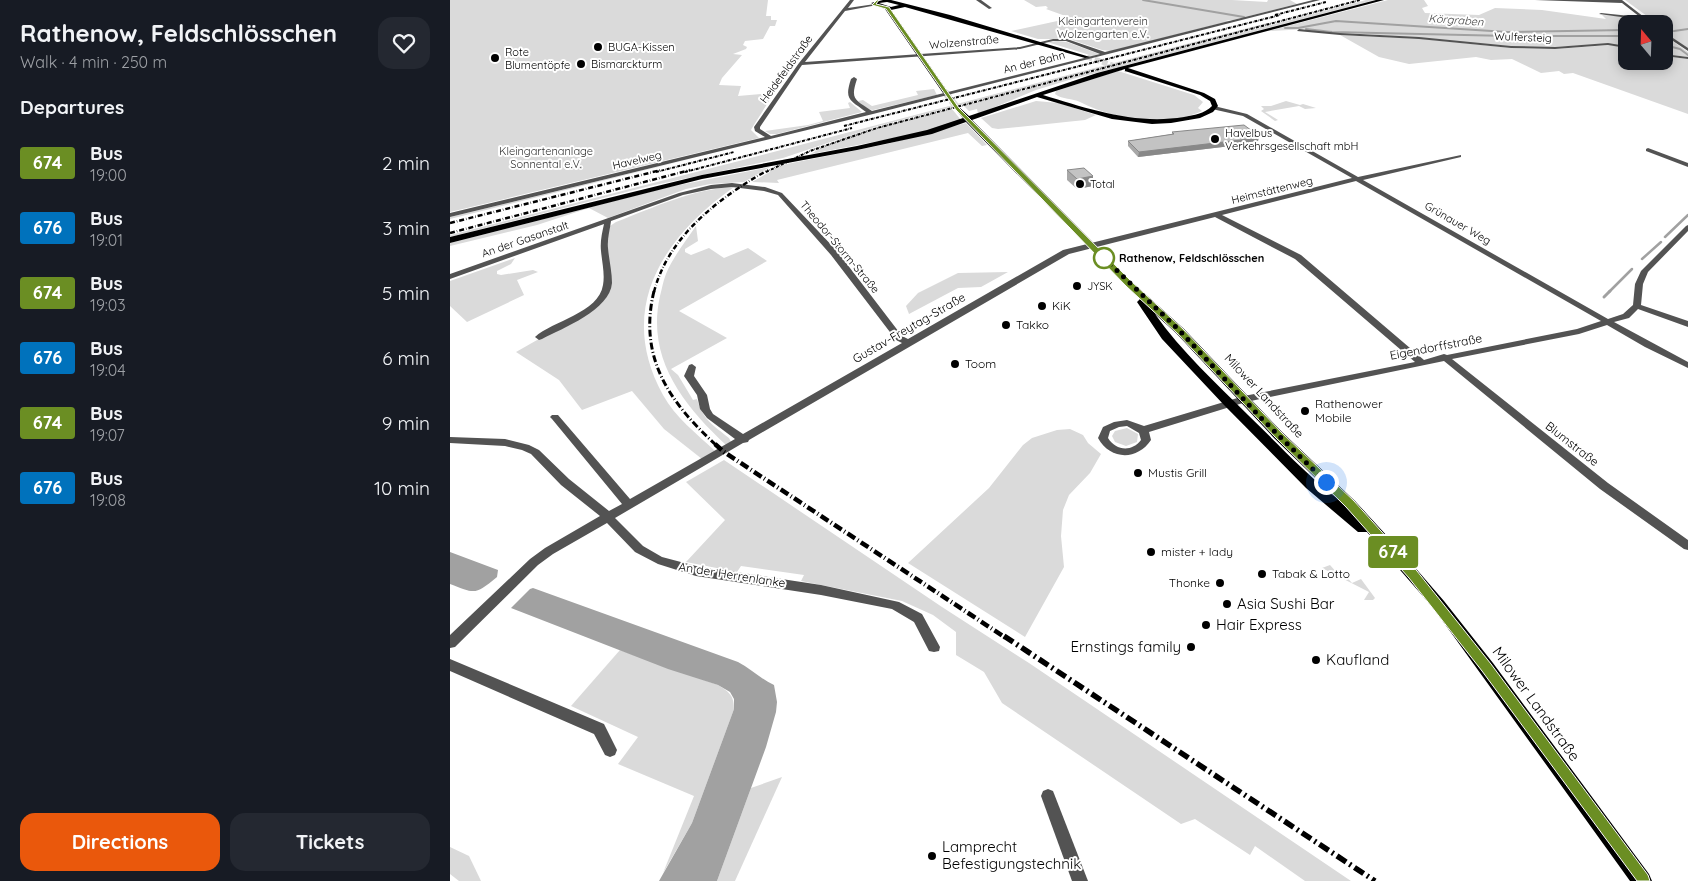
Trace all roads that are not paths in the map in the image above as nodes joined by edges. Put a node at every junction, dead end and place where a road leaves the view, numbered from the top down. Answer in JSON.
{"nodes":[{"id":1,"x":852,"y":0,"type":"edge"},
{"id":2,"x":885,"y":0,"type":"edge"},
{"id":3,"x":978,"y":0,"type":"edge"},
{"id":4,"x":1295,"y":0,"type":"edge"},
{"id":5,"x":1318,"y":0,"type":"edge"},
{"id":6,"x":1382,"y":0,"type":"edge"},
{"id":7,"x":1537,"y":0,"type":"edge"},
{"id":8,"x":1622,"y":1,"type":"edge"},
{"id":9,"x":876,"y":2,"type":"edge"},
{"id":10,"x":1304,"y":4,"type":"junction"},
{"id":11,"x":904,"y":6,"type":"junction"},
{"id":12,"x":887,"y":8,"type":"junction"},
{"id":13,"x":990,"y":8,"type":"dead end"},
{"id":14,"x":895,"y":9,"type":"junction"},
{"id":15,"x":844,"y":10,"type":"junction"},
{"id":16,"x":1600,"y":14,"type":"dead end"},
{"id":17,"x":1639,"y":15,"type":"edge"},
{"id":18,"x":1618,"y":16,"type":"edge"},
{"id":19,"x":894,"y":17,"type":"junction"},
{"id":20,"x":1299,"y":30,"type":"dead end"},
{"id":21,"x":1673,"y":39,"type":"edge"},
{"id":22,"x":1038,"y":42,"type":"junction"},
{"id":23,"x":1618,"y":46,"type":"edge"},
{"id":24,"x":1688,"y":50,"type":"edge"},
{"id":25,"x":1106,"y":54,"type":"junction"},
{"id":26,"x":921,"y":56,"type":"junction"},
{"id":27,"x":1673,"y":56,"type":"edge"},
{"id":28,"x":1087,"y":57,"type":"tunnel mouth"},
{"id":29,"x":1688,"y":58,"type":"edge"},
{"id":30,"x":801,"y":64,"type":"junction"},
{"id":31,"x":1127,"y":70,"type":"tunnel mouth"},
{"id":32,"x":854,"y":79,"type":"dead end"},
{"id":33,"x":945,"y":92,"type":"tunnel mouth"},
{"id":34,"x":1039,"y":93,"type":"junction"},
{"id":35,"x":1050,"y":99,"type":"junction"},
{"id":36,"x":1014,"y":104,"type":"junction"},
{"id":37,"x":1214,"y":108,"type":"junction"},
{"id":38,"x":958,"y":109,"type":"tunnel mouth"},
{"id":39,"x":1094,"y":112,"type":"junction"},
{"id":40,"x":870,"y":113,"type":"junction"},
{"id":41,"x":770,"y":138,"type":"junction"},
{"id":42,"x":1648,"y":150,"type":"dead end"},
{"id":43,"x":1458,"y":156,"type":"dead end"},
{"id":44,"x":1688,"y":165,"type":"edge"},
{"id":45,"x":1358,"y":179,"type":"junction"},
{"id":46,"x":741,"y":186,"type":"joint"},
{"id":47,"x":1216,"y":214,"type":"junction"},
{"id":48,"x":450,"y":215,"type":"edge"},
{"id":49,"x":608,"y":222,"type":"junction"},
{"id":50,"x":1688,"y":227,"type":"edge"},
{"id":51,"x":450,"y":240,"type":"edge"},
{"id":52,"x":1091,"y":245,"type":"junction"},
{"id":53,"x":450,"y":278,"type":"edge"},
{"id":54,"x":1129,"y":284,"type":"junction"},
{"id":55,"x":1637,"y":306,"type":"junction"},
{"id":56,"x":1607,"y":322,"type":"junction"},
{"id":57,"x":1688,"y":324,"type":"edge"},
{"id":58,"x":539,"y":337,"type":"dead end"},
{"id":59,"x":909,"y":343,"type":"junction"},
{"id":60,"x":1444,"y":358,"type":"junction"},
{"id":61,"x":1421,"y":362,"type":"junction"},
{"id":62,"x":1688,"y":365,"type":"edge"},
{"id":63,"x":692,"y":368,"type":"dead end"},
{"id":64,"x":1244,"y":398,"type":"junction"},
{"id":65,"x":1228,"y":402,"type":"junction"},
{"id":66,"x":555,"y":417,"type":"dead end"},
{"id":67,"x":1143,"y":430,"type":"dead end"},
{"id":68,"x":450,"y":440,"type":"edge"},
{"id":69,"x":744,"y":440,"type":"junction"},
{"id":70,"x":629,"y":506,"type":"junction"},
{"id":71,"x":608,"y":517,"type":"junction"},
{"id":72,"x":1688,"y":546,"type":"edge"},
{"id":73,"x":1394,"y":553,"type":"junction"},
{"id":74,"x":450,"y":643,"type":"edge"},
{"id":75,"x":934,"y":647,"type":"dead end"},
{"id":76,"x":450,"y":665,"type":"edge"},
{"id":77,"x":610,"y":750,"type":"dead end"},
{"id":78,"x":1048,"y":796,"type":"dead end"},
{"id":79,"x":1080,"y":881,"type":"edge"},
{"id":80,"x":1642,"y":881,"type":"edge"}],
"edges":[{"from":1,"to":15,"type":"street","name":"Heidefeldstraße"},
{"from":2,"to":9,"type":"main road"},
{"from":2,"to":11,"type":"main road"},
{"from":3,"to":13,"type":"street"},
{"from":4,"to":10,"type":"street"},
{"from":5,"to":10,"type":"street","name":"An der Bahn"},
{"from":6,"to":34,"type":"main road"},
{"from":7,"to":8,"type":"street"},
{"from":8,"to":17,"type":"street"},
{"from":9,"to":12,"type":"main road"},
{"from":9,"to":15,"type":"street"},
{"from":10,"to":25,"type":"street","name":"An der Bahn"},
{"from":11,"to":14,"type":"main road"},
{"from":11,"to":22,"type":"main road"},
{"from":12,"to":14,"type":"main road"},
{"from":12,"to":19,"type":"main road"},
{"from":14,"to":19,"type":"main road"},
{"from":15,"to":30,"type":"street","name":"Heidefeldstraße"},
{"from":16,"to":18,"type":"street"},
{"from":19,"to":26,"type":"main road"},
{"from":20,"to":23,"type":"street","name":"Wulfersteig"},
{"from":21,"to":24,"type":"street"},
{"from":22,"to":25,"type":"street"},
{"from":22,"to":26,"type":"street","name":"Wolzenstraße"},
{"from":22,"to":28,"type":"main road"},
{"from":25,"to":40,"type":"street","name":"An der Bahn"},
{"from":26,"to":30,"type":"street","name":"Wolzenstraße"},
{"from":26,"to":33,"type":"main road"},
{"from":27,"to":29,"type":"street"},
{"from":30,"to":41,"type":"street","name":"Heidefeldstraße"},
{"from":31,"to":37,"type":"main road"},
{"from":32,"to":40,"type":"street"},
{"from":34,"to":35,"type":"main road"},
{"from":34,"to":36,"type":"main road"},
{"from":34,"to":39,"type":"main road"},
{"from":35,"to":36,"type":"main road"},
{"from":35,"to":39,"type":"main road"},
{"from":36,"to":51,"type":"main road"},
{"from":37,"to":39,"type":"main road"},
{"from":37,"to":45,"type":"street","name":"Grünauer Weg"},
{"from":38,"to":52,"type":"main road","name":"Milower Landstraße"},
{"from":40,"to":41,"type":"street","name":"An der Bahn"},
{"from":41,"to":48,"type":"street","name":"Havelweg"},
{"from":42,"to":44,"type":"street"},
{"from":43,"to":45,"type":"street","name":"Heimstättenweg"},
{"from":45,"to":47,"type":"street","name":"Heimstättenweg"},
{"from":45,"to":56,"type":"street","name":"Grünauer Weg"},
{"from":46,"to":49,"type":"street","name":"An der Gasanstalt"},
{"from":46,"to":59,"type":"street","name":"Theodor-Storm-Straße"},
{"from":47,"to":52,"type":"street","name":"Heimstättenweg"},
{"from":47,"to":61,"type":"street"},
{"from":49,"to":53,"type":"street","name":"An der Gasanstalt"},
{"from":49,"to":58,"type":"street"},
{"from":50,"to":55,"type":"street"},
{"from":52,"to":54,"type":"main road","name":"Milower Landstraße"},
{"from":52,"to":59,"type":"street","name":"Gustav-Freytag-Straße"},
{"from":54,"to":64,"type":"main road","name":"Milower Landstraße"},
{"from":54,"to":65,"type":"main road","name":"Milower Landstraße"},
{"from":55,"to":56,"type":"street","name":"Eigendorffstraße"},
{"from":55,"to":57,"type":"street"},
{"from":56,"to":60,"type":"street","name":"Eigendorffstraße"},
{"from":56,"to":62,"type":"street","name":"Grünauer Weg"},
{"from":59,"to":69,"type":"street","name":"Gustav-Freytag-Straße"},
{"from":60,"to":61,"type":"street","name":"Eigendorffstraße"},
{"from":60,"to":72,"type":"street","name":"Blumstraße"},
{"from":61,"to":64,"type":"street","name":"Eigendorffstraße"},
{"from":63,"to":69,"type":"street"},
{"from":64,"to":65,"type":"street","name":"Eigendorffstraße"},
{"from":64,"to":73,"type":"main road","name":"Milower Landstraße"},
{"from":65,"to":67,"type":"street","name":"Eigendorffstraße"},
{"from":65,"to":73,"type":"main road","name":"Milower Landstraße"},
{"from":66,"to":70,"type":"street"},
{"from":68,"to":71,"type":"street"},
{"from":69,"to":70,"type":"street","name":"Gustav-Freytag-Straße"},
{"from":70,"to":71,"type":"street","name":"Gustav-Freytag-Straße"},
{"from":71,"to":74,"type":"street"},
{"from":71,"to":75,"type":"street","name":"An der Herrenlanke"},
{"from":73,"to":80,"type":"main road","name":"Milower Landstraße"},
{"from":76,"to":77,"type":"street"},
{"from":78,"to":79,"type":"street"}]}
